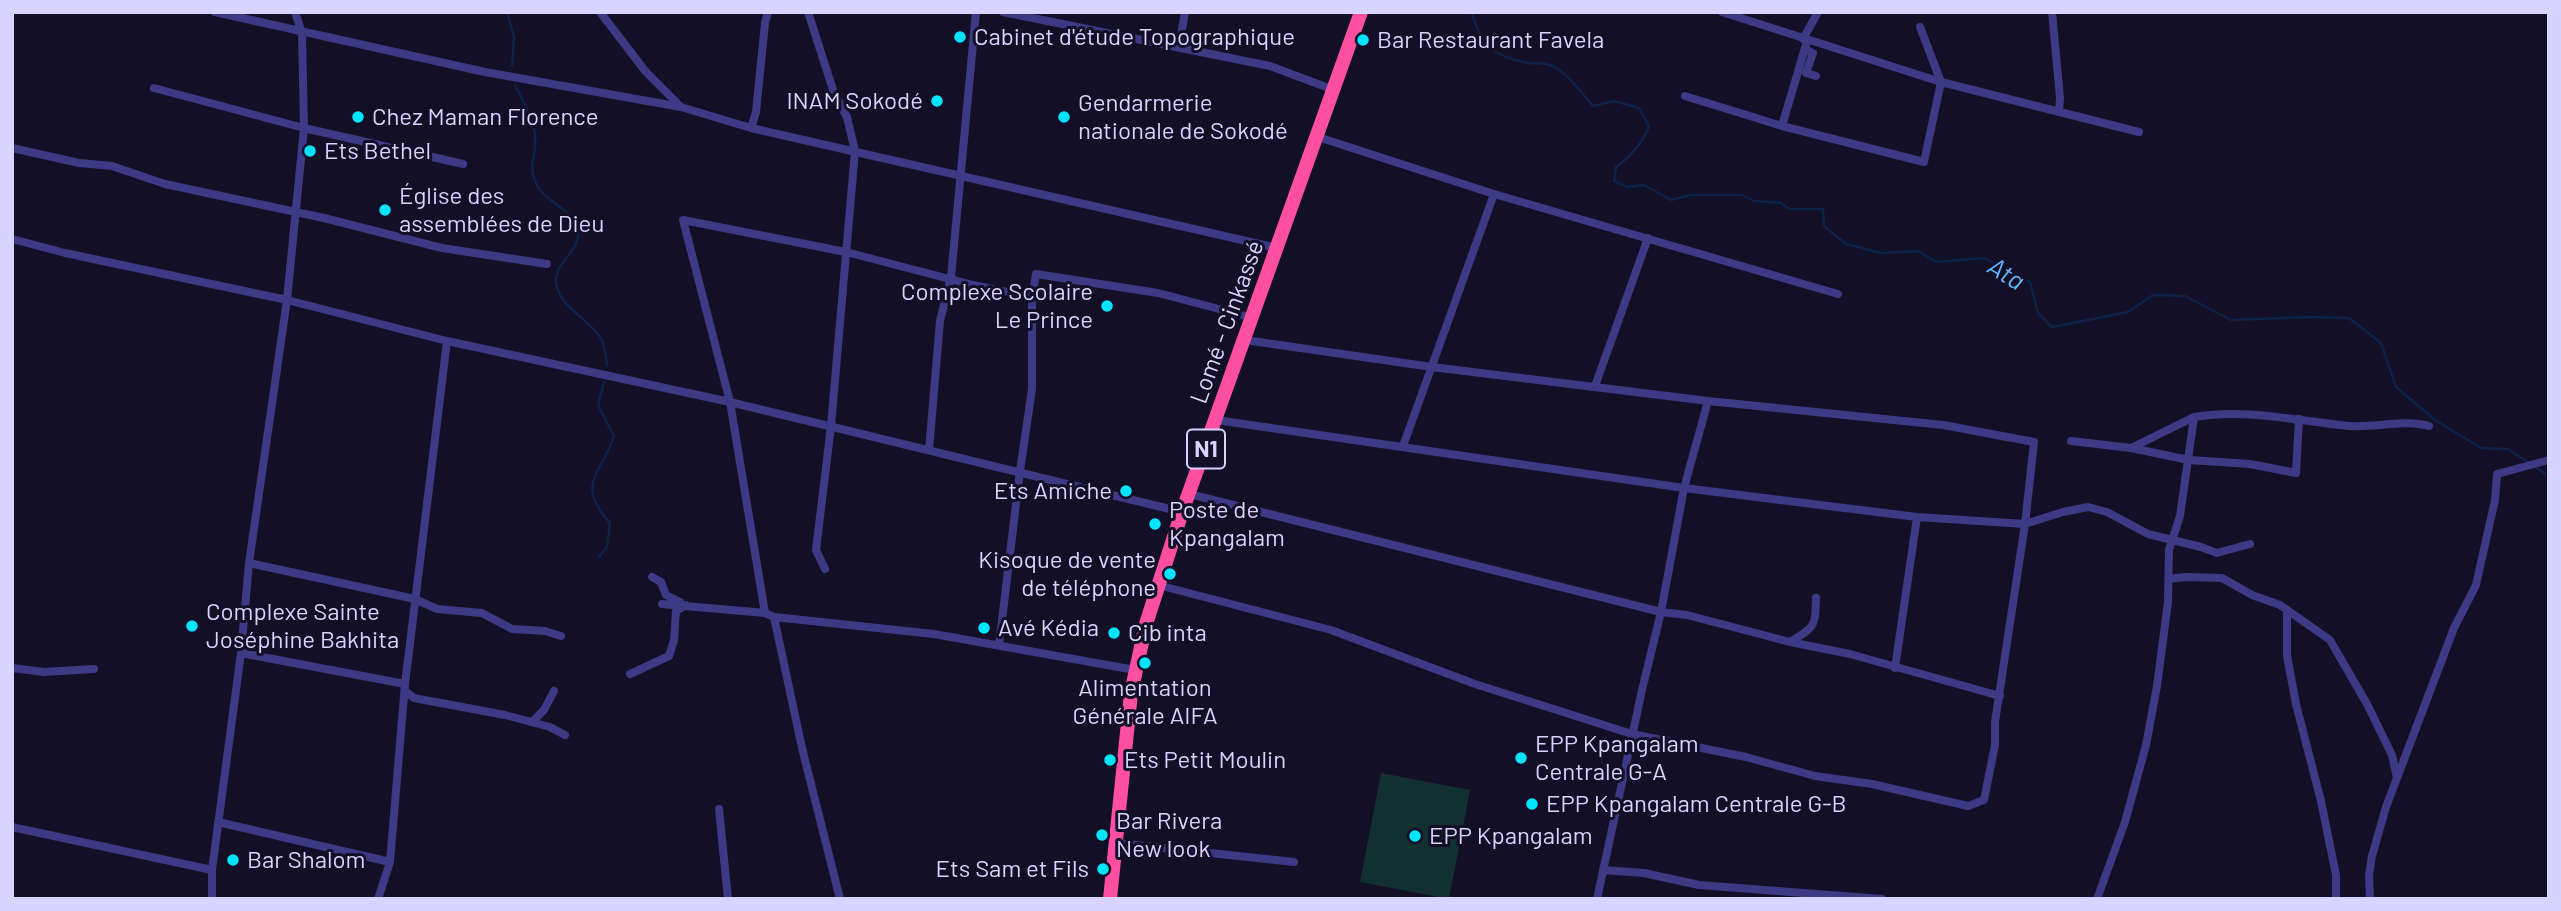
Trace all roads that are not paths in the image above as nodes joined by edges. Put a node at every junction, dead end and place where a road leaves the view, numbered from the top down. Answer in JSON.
{"nodes":[{"id":1,"x":215,"y":12,"type":"edge"},
{"id":2,"x":295,"y":12,"type":"edge"},
{"id":3,"x":600,"y":12,"type":"edge"},
{"id":4,"x":768,"y":12,"type":"edge"},
{"id":5,"x":808,"y":12,"type":"edge"},
{"id":6,"x":976,"y":12,"type":"edge"},
{"id":7,"x":1003,"y":12,"type":"edge"},
{"id":8,"x":1185,"y":12,"type":"edge"},
{"id":9,"x":1360,"y":12,"type":"edge"},
{"id":10,"x":1722,"y":12,"type":"edge"},
{"id":11,"x":1818,"y":12,"type":"edge"},
{"id":12,"x":2052,"y":12,"type":"edge"},
{"id":13,"x":1920,"y":27,"type":"dead end"},
{"id":14,"x":302,"y":33,"type":"junction"},
{"id":15,"x":1805,"y":43,"type":"junction"},
{"id":16,"x":1180,"y":47,"type":"junction"},
{"id":17,"x":1816,"y":76,"type":"dead end"},
{"id":18,"x":1941,"y":82,"type":"junction"},
{"id":19,"x":154,"y":88,"type":"dead end"},
{"id":20,"x":1334,"y":90,"type":"junction"},
{"id":21,"x":1685,"y":96,"type":"dead end"},
{"id":22,"x":681,"y":107,"type":"junction"},
{"id":23,"x":2059,"y":112,"type":"junction"},
{"id":24,"x":1782,"y":126,"type":"junction"},
{"id":25,"x":304,"y":128,"type":"junction"},
{"id":26,"x":751,"y":128,"type":"junction"},
{"id":27,"x":2139,"y":132,"type":"dead end"},
{"id":28,"x":1318,"y":137,"type":"junction"},
{"id":29,"x":12,"y":148,"type":"edge"},
{"id":30,"x":855,"y":151,"type":"junction"},
{"id":31,"x":463,"y":164,"type":"dead end"},
{"id":32,"x":961,"y":177,"type":"junction"},
{"id":33,"x":1494,"y":194,"type":"junction"},
{"id":34,"x":295,"y":213,"type":"junction"},
{"id":35,"x":1648,"y":238,"type":"junction"},
{"id":36,"x":12,"y":239,"type":"edge"},
{"id":37,"x":1278,"y":248,"type":"junction"},
{"id":38,"x":846,"y":252,"type":"junction"},
{"id":39,"x":547,"y":264,"type":"dead end"},
{"id":40,"x":951,"y":277,"type":"junction"},
{"id":41,"x":1838,"y":294,"type":"dead end"},
{"id":42,"x":1032,"y":297,"type":"junction"},
{"id":43,"x":287,"y":300,"type":"junction"},
{"id":44,"x":1253,"y":318,"type":"junction"},
{"id":45,"x":1245,"y":340,"type":"junction"},
{"id":46,"x":447,"y":341,"type":"junction"},
{"id":47,"x":1432,"y":367,"type":"junction"},
{"id":48,"x":1595,"y":386,"type":"junction"},
{"id":49,"x":1708,"y":401,"type":"junction"},
{"id":50,"x":730,"y":402,"type":"junction"},
{"id":51,"x":2194,"y":417,"type":"junction"},
{"id":52,"x":2300,"y":419,"type":"junction"},
{"id":53,"x":1216,"y":420,"type":"junction"},
{"id":54,"x":831,"y":426,"type":"junction"},
{"id":55,"x":2429,"y":426,"type":"dead end"},
{"id":56,"x":2071,"y":442,"type":"dead end"},
{"id":57,"x":1403,"y":446,"type":"junction"},
{"id":58,"x":2131,"y":448,"type":"junction"},
{"id":59,"x":929,"y":450,"type":"junction"},
{"id":60,"x":2189,"y":460,"type":"junction"},
{"id":61,"x":2549,"y":460,"type":"edge"},
{"id":62,"x":1020,"y":471,"type":"junction"},
{"id":63,"x":1684,"y":488,"type":"junction"},
{"id":64,"x":1189,"y":494,"type":"junction"},
{"id":65,"x":1182,"y":513,"type":"junction"},
{"id":66,"x":1917,"y":517,"type":"junction"},
{"id":67,"x":2025,"y":524,"type":"junction"},
{"id":68,"x":2172,"y":541,"type":"junction"},
{"id":69,"x":2250,"y":544,"type":"dead end"},
{"id":70,"x":249,"y":563,"type":"junction"},
{"id":71,"x":825,"y":569,"type":"dead end"},
{"id":72,"x":652,"y":576,"type":"dead end"},
{"id":73,"x":2169,"y":579,"type":"junction"},
{"id":74,"x":1158,"y":586,"type":"junction"},
{"id":75,"x":1816,"y":598,"type":"dead end"},
{"id":76,"x":415,"y":600,"type":"junction"},
{"id":77,"x":662,"y":604,"type":"dead end"},
{"id":78,"x":686,"y":604,"type":"junction"},
{"id":79,"x":2287,"y":610,"type":"junction"},
{"id":80,"x":1661,"y":612,"type":"junction"},
{"id":81,"x":765,"y":613,"type":"junction"},
{"id":82,"x":774,"y":617,"type":"junction"},
{"id":83,"x":561,"y":636,"type":"dead end"},
{"id":84,"x":1790,"y":642,"type":"junction"},
{"id":85,"x":999,"y":646,"type":"junction"},
{"id":86,"x":241,"y":653,"type":"junction"},
{"id":87,"x":12,"y":668,"type":"edge"},
{"id":88,"x":1895,"y":668,"type":"junction"},
{"id":89,"x":94,"y":669,"type":"dead end"},
{"id":90,"x":1135,"y":670,"type":"junction"},
{"id":91,"x":630,"y":674,"type":"dead end"},
{"id":92,"x":405,"y":687,"type":"junction"},
{"id":93,"x":554,"y":691,"type":"dead end"},
{"id":94,"x":2000,"y":696,"type":"junction"},
{"id":95,"x":532,"y":722,"type":"junction"},
{"id":96,"x":1632,"y":734,"type":"junction"},
{"id":97,"x":565,"y":735,"type":"dead end"},
{"id":98,"x":2397,"y":780,"type":"junction"},
{"id":99,"x":719,"y":809,"type":"dead end"},
{"id":100,"x":218,"y":822,"type":"junction"},
{"id":101,"x":12,"y":827,"type":"edge"},
{"id":102,"x":1116,"y":843,"type":"junction"},
{"id":103,"x":390,"y":862,"type":"junction"},
{"id":104,"x":1294,"y":862,"type":"dead end"},
{"id":105,"x":212,"y":870,"type":"junction"},
{"id":106,"x":1603,"y":870,"type":"junction"},
{"id":107,"x":212,"y":899,"type":"edge"},
{"id":108,"x":378,"y":899,"type":"edge"},
{"id":109,"x":728,"y":899,"type":"edge"},
{"id":110,"x":840,"y":899,"type":"edge"},
{"id":111,"x":1110,"y":899,"type":"edge"},
{"id":112,"x":1597,"y":899,"type":"edge"},
{"id":113,"x":1882,"y":899,"type":"edge"},
{"id":114,"x":2097,"y":899,"type":"edge"},
{"id":115,"x":2336,"y":899,"type":"edge"},
{"id":116,"x":2370,"y":899,"type":"edge"}],
"edges":[{"from":1,"to":14,"type":"street"},
{"from":2,"to":14,"type":"street"},
{"from":3,"to":22,"type":"street"},
{"from":4,"to":26,"type":"street"},
{"from":5,"to":30,"type":"street"},
{"from":6,"to":32,"type":"street"},
{"from":7,"to":16,"type":"street"},
{"from":8,"to":16,"type":"street"},
{"from":9,"to":20,"type":"highway","name":"Lomé - Cinkassé","number":"N1"},
{"from":10,"to":15,"type":"street"},
{"from":11,"to":15,"type":"street"},
{"from":12,"to":23,"type":"street"},
{"from":13,"to":18,"type":"street"},
{"from":14,"to":22,"type":"street"},
{"from":14,"to":25,"type":"street"},
{"from":15,"to":17,"type":"street"},
{"from":15,"to":18,"type":"street"},
{"from":15,"to":24,"type":"street"},
{"from":16,"to":20,"type":"street"},
{"from":18,"to":23,"type":"street"},
{"from":18,"to":24,"type":"street"},
{"from":19,"to":25,"type":"street"},
{"from":20,"to":28,"type":"highway","name":"Lomé - Cinkassé","number":"N1"},
{"from":21,"to":24,"type":"street"},
{"from":22,"to":26,"type":"street"},
{"from":23,"to":27,"type":"street"},
{"from":25,"to":31,"type":"street"},
{"from":25,"to":34,"type":"street"},
{"from":26,"to":30,"type":"street"},
{"from":28,"to":33,"type":"street"},
{"from":28,"to":37,"type":"highway","name":"Lomé - Cinkassé","number":"N1"},
{"from":29,"to":34,"type":"street"},
{"from":30,"to":32,"type":"street"},
{"from":30,"to":38,"type":"street"},
{"from":32,"to":37,"type":"street"},
{"from":32,"to":40,"type":"street"},
{"from":33,"to":35,"type":"street"},
{"from":33,"to":47,"type":"street"},
{"from":34,"to":39,"type":"street"},
{"from":34,"to":43,"type":"street"},
{"from":35,"to":41,"type":"street"},
{"from":35,"to":48,"type":"street"},
{"from":36,"to":43,"type":"street"},
{"from":37,"to":44,"type":"highway","name":"Lomé - Cinkassé","number":"N1"},
{"from":38,"to":40,"type":"street"},
{"from":38,"to":50,"type":"street"},
{"from":38,"to":54,"type":"street"},
{"from":40,"to":42,"type":"street"},
{"from":40,"to":59,"type":"street"},
{"from":42,"to":44,"type":"street"},
{"from":42,"to":62,"type":"street"},
{"from":43,"to":46,"type":"street"},
{"from":43,"to":70,"type":"street"},
{"from":44,"to":45,"type":"highway","name":"Lomé - Cinkassé","number":"N1"},
{"from":45,"to":47,"type":"street"},
{"from":45,"to":53,"type":"highway","name":"Lomé - Cinkassé","number":"N1"},
{"from":46,"to":50,"type":"street"},
{"from":46,"to":76,"type":"street"},
{"from":47,"to":48,"type":"street"},
{"from":47,"to":57,"type":"street"},
{"from":48,"to":49,"type":"street"},
{"from":49,"to":63,"type":"street"},
{"from":49,"to":67,"type":"street"},
{"from":50,"to":54,"type":"street"},
{"from":50,"to":81,"type":"street"},
{"from":51,"to":52,"type":"street"},
{"from":51,"to":58,"type":"street"},
{"from":51,"to":60,"type":"street"},
{"from":52,"to":55,"type":"street"},
{"from":52,"to":60,"type":"street"},
{"from":53,"to":57,"type":"street"},
{"from":53,"to":64,"type":"highway","name":"Lomé - Cinkassé","number":"N1"},
{"from":54,"to":59,"type":"street"},
{"from":54,"to":71,"type":"street"},
{"from":56,"to":58,"type":"street"},
{"from":57,"to":63,"type":"street"},
{"from":58,"to":60,"type":"street"},
{"from":59,"to":62,"type":"street"},
{"from":60,"to":68,"type":"street"},
{"from":61,"to":98,"type":"street"},
{"from":62,"to":65,"type":"street"},
{"from":62,"to":85,"type":"street"},
{"from":63,"to":66,"type":"street"},
{"from":63,"to":80,"type":"street"},
{"from":64,"to":65,"type":"highway","name":"Lomé - Cinkassé","number":"N1"},
{"from":64,"to":80,"type":"street"},
{"from":65,"to":74,"type":"highway","name":"Lomé - Cinkassé","number":"N1"},
{"from":66,"to":67,"type":"street"},
{"from":66,"to":88,"type":"street"},
{"from":67,"to":68,"type":"street"},
{"from":67,"to":94,"type":"street"},
{"from":68,"to":69,"type":"street"},
{"from":68,"to":73,"type":"street"},
{"from":70,"to":76,"type":"street"},
{"from":70,"to":86,"type":"street"},
{"from":72,"to":78,"type":"street"},
{"from":73,"to":79,"type":"street"},
{"from":73,"to":114,"type":"street"},
{"from":74,"to":90,"type":"highway","name":"Lomé - Cinkassé","number":"N1"},
{"from":74,"to":96,"type":"street"},
{"from":75,"to":84,"type":"street"},
{"from":76,"to":83,"type":"street"},
{"from":76,"to":92,"type":"street"},
{"from":77,"to":78,"type":"street"},
{"from":78,"to":81,"type":"street"},
{"from":78,"to":91,"type":"street"},
{"from":79,"to":98,"type":"street"},
{"from":79,"to":115,"type":"street"},
{"from":80,"to":84,"type":"street"},
{"from":80,"to":96,"type":"street"},
{"from":81,"to":82,"type":"street"},
{"from":82,"to":85,"type":"street"},
{"from":82,"to":110,"type":"street"},
{"from":84,"to":88,"type":"street"},
{"from":85,"to":90,"type":"street"},
{"from":86,"to":92,"type":"street"},
{"from":86,"to":100,"type":"street"},
{"from":87,"to":89,"type":"street"},
{"from":88,"to":94,"type":"street"},
{"from":90,"to":102,"type":"highway","name":"Lomé - Cinkassé","number":"N1"},
{"from":92,"to":95,"type":"street"},
{"from":92,"to":103,"type":"street"},
{"from":93,"to":95,"type":"street"},
{"from":94,"to":96,"type":"street"},
{"from":95,"to":97,"type":"street"},
{"from":96,"to":106,"type":"street"},
{"from":98,"to":116,"type":"street"},
{"from":99,"to":109,"type":"street"},
{"from":100,"to":103,"type":"street"},
{"from":100,"to":105,"type":"street"},
{"from":101,"to":105,"type":"street"},
{"from":102,"to":104,"type":"street"},
{"from":102,"to":111,"type":"highway","name":"Lomé - Cinkassé","number":"N1"},
{"from":103,"to":108,"type":"street"},
{"from":105,"to":107,"type":"street"},
{"from":106,"to":112,"type":"street"},
{"from":106,"to":113,"type":"street"}]}
